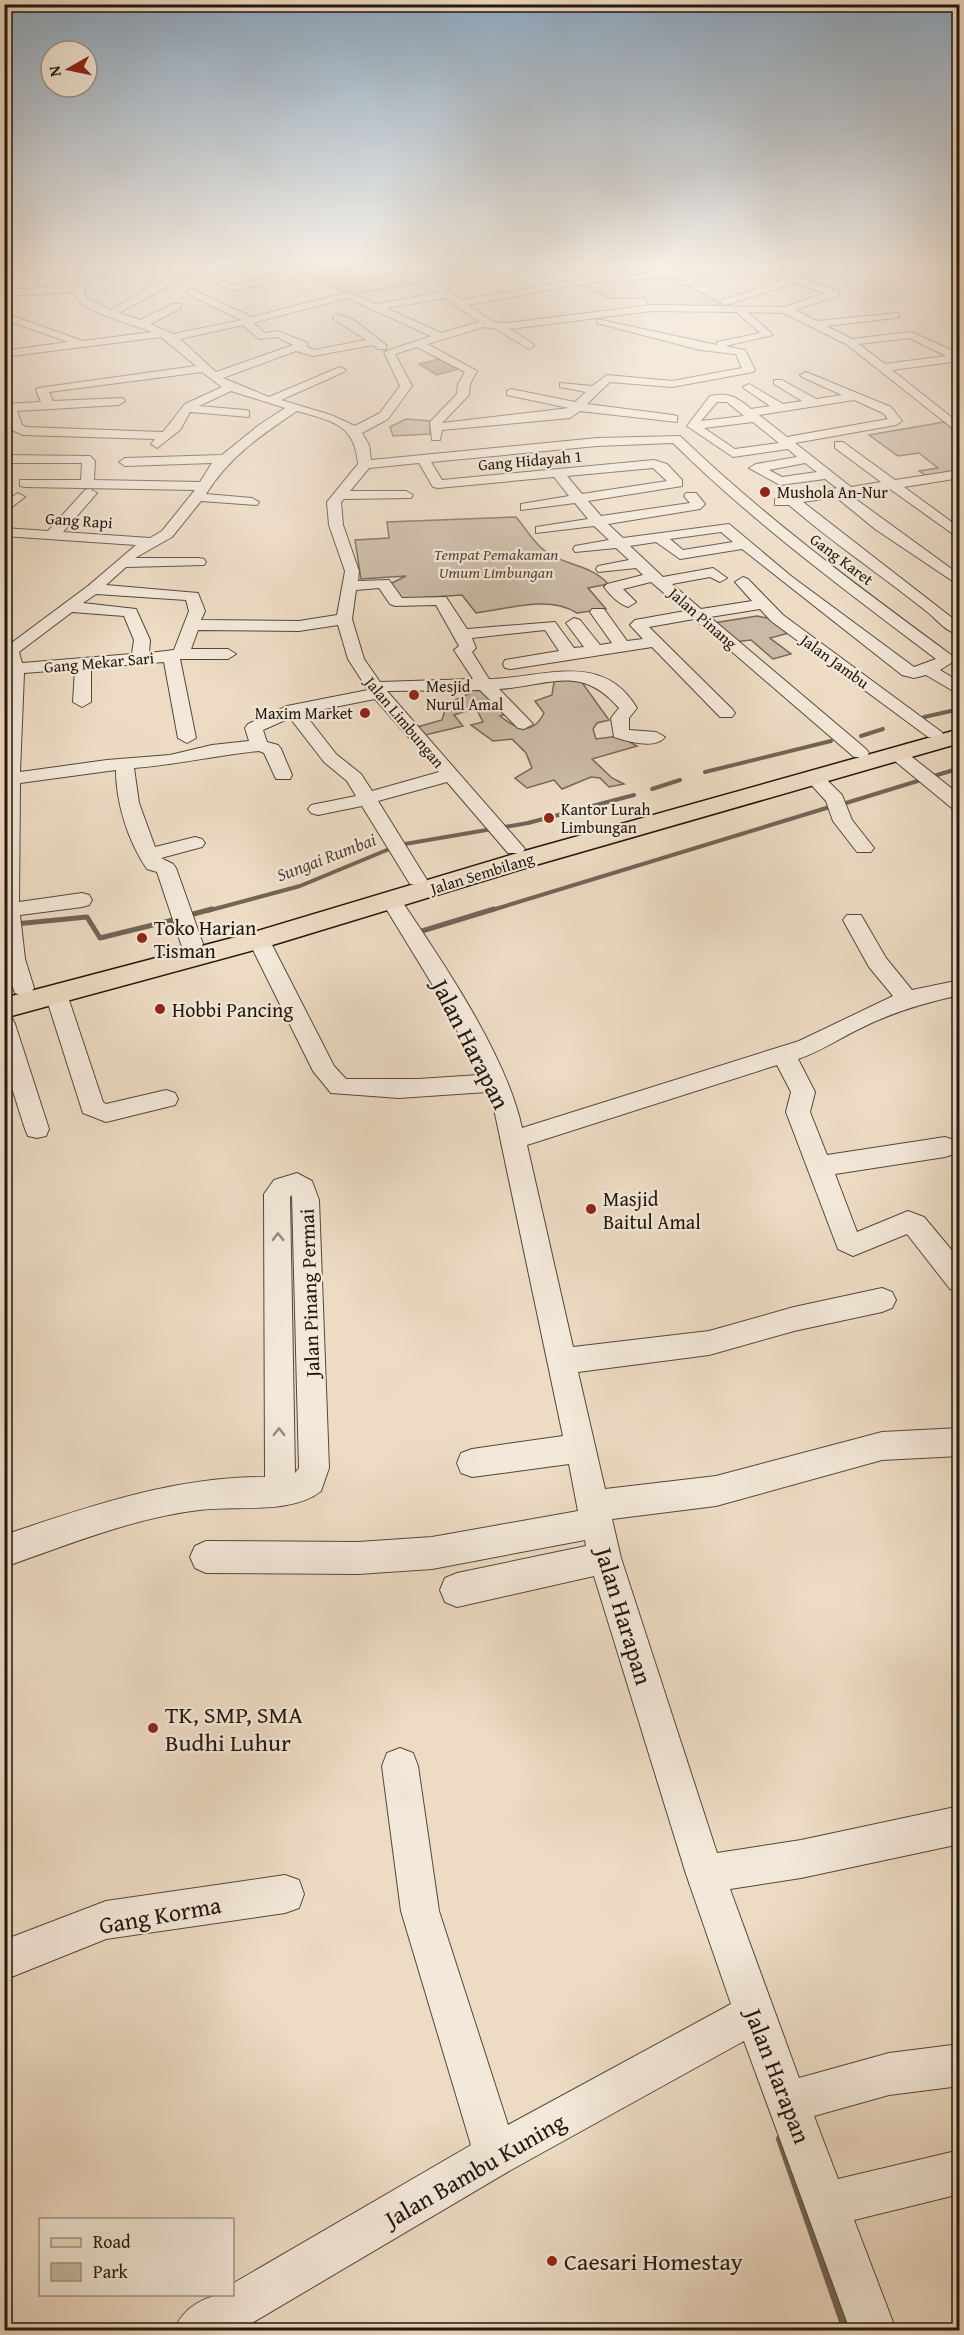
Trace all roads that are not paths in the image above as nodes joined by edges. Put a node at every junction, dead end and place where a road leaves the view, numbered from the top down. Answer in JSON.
{"nodes":[{"id":1,"x":162,"y":375,"type":"edge"},
{"id":2,"x":212,"y":375,"type":"edge"},
{"id":3,"x":220,"y":375,"type":"edge"},
{"id":4,"x":308,"y":375,"type":"edge"},
{"id":5,"x":326,"y":375,"type":"edge"},
{"id":6,"x":401,"y":375,"type":"edge"},
{"id":7,"x":469,"y":375,"type":"edge"},
{"id":8,"x":722,"y":375,"type":"edge"},
{"id":9,"x":806,"y":375,"type":"edge"},
{"id":10,"x":890,"y":375,"type":"edge"},
{"id":11,"x":214,"y":377,"type":"junction"},
{"id":12,"x":318,"y":378,"type":"junction"},
{"id":13,"x":778,"y":382,"type":"dead end"},
{"id":14,"x":564,"y":385,"type":"dead end"},
{"id":15,"x":231,"y":387,"type":"junction"},
{"id":16,"x":749,"y":387,"type":"dead end"},
{"id":17,"x":511,"y":393,"type":"dead end"},
{"id":18,"x":894,"y":394,"type":"dead end"},
{"id":19,"x":856,"y":396,"type":"junction"},
{"id":20,"x":119,"y":401,"type":"dead end"},
{"id":21,"x":270,"y":401,"type":"junction"},
{"id":22,"x":584,"y":402,"type":"junction"},
{"id":23,"x":813,"y":402,"type":"junction"},
{"id":24,"x":647,"y":404,"type":"dead end"},
{"id":25,"x":48,"y":405,"type":"junction"},
{"id":26,"x":7,"y":408,"type":"edge"},
{"id":27,"x":187,"y":408,"type":"junction"},
{"id":28,"x":294,"y":408,"type":"junction"},
{"id":29,"x":782,"y":408,"type":"junction"},
{"id":30,"x":884,"y":409,"type":"junction"},
{"id":31,"x":921,"y":409,"type":"junction"},
{"id":32,"x":858,"y":411,"type":"dead end"},
{"id":33,"x":245,"y":414,"type":"dead end"},
{"id":34,"x":751,"y":416,"type":"junction"},
{"id":35,"x":674,"y":419,"type":"dead end"},
{"id":36,"x":951,"y":422,"type":"edge"},
{"id":37,"x":789,"y":423,"type":"dead end"},
{"id":38,"x":693,"y":426,"type":"junction"},
{"id":39,"x":435,"y":427,"type":"junction"},
{"id":40,"x":356,"y":429,"type":"junction"},
{"id":41,"x":769,"y":429,"type":"junction"},
{"id":42,"x":593,"y":433,"type":"junction"},
{"id":43,"x":751,"y":434,"type":"dead end"},
{"id":44,"x":730,"y":437,"type":"dead end"},
{"id":45,"x":710,"y":440,"type":"junction"},
{"id":46,"x":787,"y":443,"type":"junction"},
{"id":47,"x":839,"y":445,"type":"dead end"},
{"id":48,"x":430,"y":458,"type":"junction"},
{"id":49,"x":4,"y":459,"type":"edge"},
{"id":50,"x":225,"y":459,"type":"junction"},
{"id":51,"x":808,"y":459,"type":"junction"},
{"id":52,"x":124,"y":462,"type":"dead end"},
{"id":53,"x":365,"y":464,"type":"junction"},
{"id":54,"x":606,"y":469,"type":"junction"},
{"id":55,"x":558,"y":474,"type":"junction"},
{"id":56,"x":960,"y":474,"type":"edge"},
{"id":57,"x":828,"y":475,"type":"junction"},
{"id":58,"x":935,"y":476,"type":"junction"},
{"id":59,"x":25,"y":483,"type":"dead end"},
{"id":60,"x":889,"y":483,"type":"junction"},
{"id":61,"x":89,"y":488,"type":"junction"},
{"id":62,"x":951,"y":488,"type":"dead end"},
{"id":63,"x":201,"y":491,"type":"junction"},
{"id":64,"x":729,"y":491,"type":"junction"},
{"id":65,"x":842,"y":491,"type":"junction"},
{"id":66,"x":338,"y":495,"type":"junction"},
{"id":67,"x":406,"y":495,"type":"dead end"},
{"id":68,"x":18,"y":497,"type":"dead end"},
{"id":69,"x":578,"y":498,"type":"junction"},
{"id":70,"x":791,"y":499,"type":"junction"},
{"id":71,"x":252,"y":502,"type":"dead end"},
{"id":72,"x":526,"y":507,"type":"dead end"},
{"id":73,"x":750,"y":508,"type":"junction"},
{"id":74,"x":4,"y":509,"type":"edge"},
{"id":75,"x":66,"y":518,"type":"junction"},
{"id":76,"x":598,"y":522,"type":"junction"},
{"id":77,"x":541,"y":530,"type":"dead end"},
{"id":78,"x":4,"y":532,"type":"edge"},
{"id":79,"x":28,"y":534,"type":"junction"},
{"id":80,"x":960,"y":535,"type":"edge"},
{"id":81,"x":51,"y":536,"type":"junction"},
{"id":82,"x":659,"y":537,"type":"junction"},
{"id":83,"x":151,"y":542,"type":"junction"},
{"id":84,"x":619,"y":543,"type":"junction"},
{"id":85,"x":747,"y":544,"type":"junction"},
{"id":86,"x":580,"y":549,"type":"dead end"},
{"id":87,"x":198,"y":562,"type":"dead end"},
{"id":88,"x":123,"y":563,"type":"junction"},
{"id":89,"x":640,"y":563,"type":"junction"},
{"id":90,"x":603,"y":569,"type":"dead end"},
{"id":91,"x":943,"y":570,"type":"junction"},
{"id":92,"x":712,"y":572,"type":"dead end"},
{"id":93,"x":657,"y":579,"type":"junction"},
{"id":94,"x":743,"y":582,"type":"dead end"},
{"id":95,"x":895,"y":582,"type":"junction"},
{"id":96,"x":960,"y":582,"type":"edge"},
{"id":97,"x":349,"y":586,"type":"junction"},
{"id":98,"x":93,"y":589,"type":"junction"},
{"id":99,"x":854,"y":591,"type":"junction"},
{"id":100,"x":628,"y":602,"type":"dead end"},
{"id":101,"x":762,"y":604,"type":"junction"},
{"id":102,"x":70,"y":607,"type":"junction"},
{"id":103,"x":598,"y":612,"type":"dead end"},
{"id":104,"x":699,"y":613,"type":"junction"},
{"id":105,"x":345,"y":619,"type":"junction"},
{"id":106,"x":574,"y":623,"type":"dead end"},
{"id":107,"x":191,"y":625,"type":"junction"},
{"id":108,"x":960,"y":630,"type":"edge"},
{"id":109,"x":462,"y":634,"type":"junction"},
{"id":110,"x":656,"y":642,"type":"junction"},
{"id":111,"x":623,"y":647,"type":"junction"},
{"id":112,"x":7,"y":649,"type":"edge"},
{"id":113,"x":595,"y":651,"type":"junction"},
{"id":114,"x":228,"y":654,"type":"dead end"},
{"id":115,"x":570,"y":654,"type":"junction"},
{"id":116,"x":176,"y":655,"type":"junction"},
{"id":117,"x":140,"y":660,"type":"junction"},
{"id":118,"x":954,"y":662,"type":"edge"},
{"id":119,"x":83,"y":664,"type":"junction"},
{"id":120,"x":511,"y":664,"type":"dead end"},
{"id":121,"x":16,"y":669,"type":"junction"},
{"id":122,"x":928,"y":669,"type":"junction"},
{"id":123,"x":484,"y":684,"type":"junction"},
{"id":124,"x":960,"y":690,"type":"edge"},
{"id":125,"x":377,"y":691,"type":"junction"},
{"id":126,"x":82,"y":702,"type":"dead end"},
{"id":127,"x":293,"y":710,"type":"junction"},
{"id":128,"x":726,"y":713,"type":"dead end"},
{"id":129,"x":524,"y":724,"type":"dead end"},
{"id":130,"x":960,"y":726,"type":"edge"},
{"id":131,"x":934,"y":733,"type":"junction"},
{"id":132,"x":960,"y":736,"type":"edge"},
{"id":133,"x":656,"y":737,"type":"dead end"},
{"id":134,"x":187,"y":738,"type":"dead end"},
{"id":135,"x":259,"y":746,"type":"junction"},
{"id":136,"x":860,"y":753,"type":"junction"},
{"id":137,"x":896,"y":753,"type":"junction"},
{"id":138,"x":125,"y":763,"type":"junction"},
{"id":139,"x":283,"y":775,"type":"dead end"},
{"id":140,"x":450,"y":775,"type":"junction"},
{"id":141,"x":813,"y":777,"type":"junction"},
{"id":142,"x":7,"y":780,"type":"edge"},
{"id":143,"x":367,"y":799,"type":"junction"},
{"id":144,"x":960,"y":805,"type":"edge"},
{"id":145,"x":318,"y":809,"type":"dead end"},
{"id":146,"x":503,"y":835,"type":"junction"},
{"id":147,"x":195,"y":843,"type":"dead end"},
{"id":148,"x":864,"y":848,"type":"dead end"},
{"id":149,"x":149,"y":855,"type":"junction"},
{"id":150,"x":417,"y":880,"type":"junction"},
{"id":151,"x":82,"y":900,"type":"dead end"},
{"id":152,"x":392,"y":902,"type":"junction"},
{"id":153,"x":8,"y":920,"type":"junction"},
{"id":154,"x":854,"y":920,"type":"dead end"},
{"id":155,"x":186,"y":926,"type":"junction"},
{"id":156,"x":259,"y":940,"type":"junction"},
{"id":157,"x":960,"y":987,"type":"edge"},
{"id":158,"x":56,"y":994,"type":"junction"},
{"id":159,"x":11,"y":997,"type":"edge"},
{"id":160,"x":907,"y":999,"type":"junction"},
{"id":161,"x":4,"y":1024,"type":"edge"},
{"id":162,"x":784,"y":1054,"type":"junction"},
{"id":163,"x":495,"y":1082,"type":"junction"},
{"id":164,"x":166,"y":1099,"type":"dead end"},
{"id":165,"x":38,"y":1130,"type":"dead end"},
{"id":166,"x":513,"y":1140,"type":"junction"},
{"id":167,"x":945,"y":1148,"type":"dead end"},
{"id":168,"x":819,"y":1166,"type":"junction"},
{"id":169,"x":960,"y":1281,"type":"edge"},
{"id":170,"x":882,"y":1300,"type":"dead end"},
{"id":171,"x":310,"y":1307,"type":"junction"},
{"id":172,"x":279,"y":1310,"type":"junction"},
{"id":173,"x":562,"y":1361,"type":"junction"},
{"id":174,"x":960,"y":1442,"type":"edge"},
{"id":175,"x":582,"y":1448,"type":"junction"},
{"id":176,"x":472,"y":1463,"type":"dead end"},
{"id":177,"x":282,"y":1490,"type":"junction"},
{"id":178,"x":594,"y":1515,"type":"junction"},
{"id":179,"x":4,"y":1551,"type":"edge"},
{"id":180,"x":206,"y":1557,"type":"dead end"},
{"id":181,"x":605,"y":1558,"type":"junction"},
{"id":182,"x":457,"y":1590,"type":"dead end"},
{"id":183,"x":400,"y":1766,"type":"dead end"},
{"id":184,"x":960,"y":1825,"type":"edge"},
{"id":185,"x":705,"y":1874,"type":"junction"},
{"id":186,"x":285,"y":1894,"type":"dead end"},
{"id":187,"x":4,"y":1960,"type":"edge"},
{"id":188,"x":742,"y":2020,"type":"junction"},
{"id":189,"x":960,"y":2065,"type":"edge"},
{"id":190,"x":789,"y":2102,"type":"junction"},
{"id":191,"x":496,"y":2155,"type":"junction"},
{"id":192,"x":960,"y":2172,"type":"edge"},
{"id":193,"x":827,"y":2204,"type":"junction"},
{"id":194,"x":208,"y":2328,"type":"edge"},
{"id":195,"x":873,"y":2331,"type":"edge"}],
"edges":[{"from":1,"to":25,"type":"street"},
{"from":2,"to":11,"type":"street"},
{"from":3,"to":11,"type":"street"},
{"from":4,"to":12,"type":"street"},
{"from":5,"to":12,"type":"street"},
{"from":6,"to":40,"type":"street"},
{"from":7,"to":39,"type":"street"},
{"from":8,"to":22,"type":"street"},
{"from":9,"to":19,"type":"street"},
{"from":10,"to":31,"type":"street"},
{"from":11,"to":15,"type":"street"},
{"from":12,"to":21,"type":"street"},
{"from":13,"to":23,"type":"street"},
{"from":14,"to":22,"type":"street"},
{"from":15,"to":21,"type":"street"},
{"from":15,"to":27,"type":"street"},
{"from":16,"to":29,"type":"street"},
{"from":17,"to":22,"type":"street"},
{"from":18,"to":31,"type":"street"},
{"from":19,"to":23,"type":"street"},
{"from":19,"to":30,"type":"street"},
{"from":20,"to":25,"type":"street"},
{"from":21,"to":28,"type":"street"},
{"from":22,"to":24,"type":"street"},
{"from":22,"to":35,"type":"street"},
{"from":22,"to":39,"type":"street"},
{"from":22,"to":42,"type":"street"},
{"from":23,"to":29,"type":"street"},
{"from":25,"to":26,"type":"street"},
{"from":26,"to":27,"type":"street"},
{"from":27,"to":33,"type":"street"},
{"from":28,"to":40,"type":"street"},
{"from":28,"to":50,"type":"street"},
{"from":29,"to":34,"type":"street"},
{"from":30,"to":31,"type":"street"},
{"from":30,"to":32,"type":"street"},
{"from":30,"to":46,"type":"street"},
{"from":31,"to":36,"type":"street"},
{"from":34,"to":38,"type":"street"},
{"from":34,"to":38,"type":"street"},
{"from":34,"to":41,"type":"street"},
{"from":37,"to":41,"type":"street"},
{"from":38,"to":45,"type":"street"},
{"from":39,"to":48,"type":"street"},
{"from":40,"to":53,"type":"street"},
{"from":41,"to":43,"type":"street"},
{"from":41,"to":46,"type":"street"},
{"from":42,"to":48,"type":"street"},
{"from":42,"to":54,"type":"street"},
{"from":42,"to":64,"type":"street","name":"Gang Karet"},
{"from":44,"to":45,"type":"street"},
{"from":45,"to":46,"type":"street"},
{"from":46,"to":51,"type":"street"},
{"from":47,"to":60,"type":"street"},
{"from":48,"to":53,"type":"street"},
{"from":48,"to":55,"type":"street","name":"Gang Hidayah 1"},
{"from":49,"to":61,"type":"street"},
{"from":50,"to":52,"type":"street"},
{"from":50,"to":63,"type":"street"},
{"from":51,"to":57,"type":"street"},
{"from":51,"to":57,"type":"street"},
{"from":53,"to":66,"type":"street"},
{"from":54,"to":55,"type":"street","name":"Gang Hidayah 1"},
{"from":54,"to":69,"type":"street","name":"Gang Hidayah 1"},
{"from":55,"to":69,"type":"street","name":"Jalan Pinang"},
{"from":56,"to":58,"type":"street"},
{"from":57,"to":65,"type":"street"},
{"from":58,"to":60,"type":"street"},
{"from":58,"to":62,"type":"street"},
{"from":59,"to":61,"type":"street"},
{"from":60,"to":65,"type":"street"},
{"from":60,"to":80,"type":"street"},
{"from":61,"to":63,"type":"street"},
{"from":61,"to":75,"type":"street"},
{"from":63,"to":71,"type":"street"},
{"from":63,"to":83,"type":"street"},
{"from":64,"to":73,"type":"street","name":"Gang Karet"},
{"from":64,"to":76,"type":"street"},
{"from":65,"to":70,"type":"street"},
{"from":65,"to":91,"type":"street"},
{"from":66,"to":67,"type":"street"},
{"from":66,"to":97,"type":"street","name":"Jalan Limbungan"},
{"from":68,"to":74,"type":"street"},
{"from":69,"to":72,"type":"street"},
{"from":69,"to":76,"type":"street","name":"Jalan Pinang"},
{"from":70,"to":73,"type":"street"},
{"from":70,"to":95,"type":"street"},
{"from":73,"to":99,"type":"street","name":"Gang Karet"},
{"from":75,"to":79,"type":"street"},
{"from":75,"to":81,"type":"street"},
{"from":76,"to":77,"type":"street"},
{"from":76,"to":84,"type":"street","name":"Jalan Pinang"},
{"from":78,"to":79,"type":"street","name":"Gang Rapi"},
{"from":79,"to":81,"type":"street","name":"Gang Rapi"},
{"from":81,"to":83,"type":"street","name":"Gang Rapi"},
{"from":82,"to":84,"type":"street"},
{"from":82,"to":85,"type":"street"},
{"from":82,"to":85,"type":"street"},
{"from":83,"to":88,"type":"street"},
{"from":84,"to":86,"type":"street"},
{"from":84,"to":89,"type":"street","name":"Jalan Pinang"},
{"from":85,"to":122,"type":"street"},
{"from":87,"to":88,"type":"street"},
{"from":88,"to":98,"type":"street"},
{"from":89,"to":90,"type":"street"},
{"from":89,"to":93,"type":"street","name":"Jalan Pinang"},
{"from":91,"to":95,"type":"street"},
{"from":91,"to":96,"type":"street"},
{"from":92,"to":93,"type":"street"},
{"from":93,"to":100,"type":"street"},
{"from":93,"to":104,"type":"street","name":"Jalan Pinang"},
{"from":94,"to":101,"type":"street","name":"Jalan Jambu"},
{"from":95,"to":99,"type":"street"},
{"from":95,"to":108,"type":"street"},
{"from":97,"to":105,"type":"street","name":"Jalan Limbungan"},
{"from":97,"to":109,"type":"street"},
{"from":98,"to":102,"type":"street"},
{"from":98,"to":107,"type":"street"},
{"from":99,"to":118,"type":"street","name":"Gang Karet"},
{"from":101,"to":104,"type":"street"},
{"from":101,"to":131,"type":"street","name":"Jalan Jambu"},
{"from":102,"to":112,"type":"street"},
{"from":102,"to":117,"type":"street"},
{"from":103,"to":111,"type":"street"},
{"from":104,"to":110,"type":"street"},
{"from":104,"to":136,"type":"street","name":"Jalan Pinang"},
{"from":105,"to":107,"type":"street"},
{"from":105,"to":125,"type":"street","name":"Jalan Limbungan"},
{"from":106,"to":113,"type":"street"},
{"from":107,"to":116,"type":"street"},
{"from":109,"to":115,"type":"street"},
{"from":109,"to":123,"type":"street"},
{"from":110,"to":111,"type":"street"},
{"from":110,"to":128,"type":"street"},
{"from":111,"to":113,"type":"street"},
{"from":112,"to":121,"type":"street"},
{"from":113,"to":115,"type":"street"},
{"from":114,"to":116,"type":"street"},
{"from":115,"to":120,"type":"street"},
{"from":116,"to":117,"type":"street","name":"Gang Mekar Sari"},
{"from":116,"to":134,"type":"street","name":"Gang Mekar Sari"},
{"from":117,"to":119,"type":"street","name":"Gang Mekar Sari"},
{"from":118,"to":122,"type":"street","name":"Gang Karet"},
{"from":119,"to":121,"type":"street","name":"Gang Mekar Sari"},
{"from":119,"to":126,"type":"street"},
{"from":121,"to":142,"type":"street"},
{"from":122,"to":124,"type":"street"},
{"from":123,"to":125,"type":"street"},
{"from":123,"to":129,"type":"street"},
{"from":123,"to":133,"type":"street"},
{"from":125,"to":127,"type":"street"},
{"from":125,"to":140,"type":"street","name":"Jalan Limbungan"},
{"from":127,"to":135,"type":"street"},
{"from":127,"to":143,"type":"street"},
{"from":130,"to":131,"type":"main road","name":"Jalan Sembilang"},
{"from":131,"to":136,"type":"main road","name":"Jalan Sembilang"},
{"from":132,"to":137,"type":"main road","name":"Jalan Sembilang"},
{"from":135,"to":138,"type":"street"},
{"from":135,"to":139,"type":"street"},
{"from":136,"to":146,"type":"main road","name":"Jalan Sembilang"},
{"from":137,"to":141,"type":"main road","name":"Jalan Sembilang"},
{"from":137,"to":144,"type":"street"},
{"from":138,"to":142,"type":"street"},
{"from":138,"to":149,"type":"street"},
{"from":140,"to":143,"type":"street"},
{"from":140,"to":146,"type":"street","name":"Jalan Limbungan"},
{"from":141,"to":148,"type":"street"},
{"from":141,"to":152,"type":"main road","name":"Jalan Sembilang"},
{"from":142,"to":153,"type":"street"},
{"from":143,"to":145,"type":"street"},
{"from":143,"to":150,"type":"street"},
{"from":146,"to":150,"type":"main road","name":"Jalan Sembilang"},
{"from":147,"to":149,"type":"street"},
{"from":149,"to":155,"type":"street"},
{"from":150,"to":155,"type":"main road","name":"Jalan Sembilang"},
{"from":151,"to":153,"type":"street"},
{"from":152,"to":156,"type":"main road","name":"Jalan Sembilang"},
{"from":152,"to":163,"type":"street","name":"Jalan Harapan"},
{"from":153,"to":159,"type":"street"},
{"from":154,"to":160,"type":"street"},
{"from":155,"to":159,"type":"main road","name":"Jalan Sembilang"},
{"from":156,"to":158,"type":"main road","name":"Jalan Sembilang"},
{"from":156,"to":163,"type":"street"},
{"from":157,"to":160,"type":"street"},
{"from":158,"to":159,"type":"main road","name":"Jalan Sembilang"},
{"from":158,"to":164,"type":"street"},
{"from":160,"to":162,"type":"street"},
{"from":161,"to":165,"type":"street"},
{"from":162,"to":166,"type":"street"},
{"from":162,"to":168,"type":"street"},
{"from":163,"to":166,"type":"street","name":"Jalan Harapan"},
{"from":166,"to":173,"type":"street","name":"Jalan Harapan"},
{"from":167,"to":168,"type":"street"},
{"from":168,"to":169,"type":"street"},
{"from":170,"to":173,"type":"street"},
{"from":171,"to":172,"type":"street"},
{"from":172,"to":171,"type":"street","name":"Jalan Pinang Permai","one_way":true},
{"from":171,"to":177,"type":"street","name":"Jalan Pinang Permai"},
{"from":177,"to":172,"type":"street","name":"Jalan Pinang Permai","one_way":true},
{"from":173,"to":175,"type":"street","name":"Jalan Harapan"},
{"from":174,"to":178,"type":"street"},
{"from":175,"to":176,"type":"street"},
{"from":175,"to":178,"type":"street","name":"Jalan Harapan"},
{"from":177,"to":179,"type":"street","name":"Jalan Pinang Permai"},
{"from":178,"to":180,"type":"street"},
{"from":178,"to":181,"type":"street","name":"Jalan Harapan"},
{"from":181,"to":182,"type":"street"},
{"from":181,"to":185,"type":"street","name":"Jalan Harapan"},
{"from":183,"to":191,"type":"street"},
{"from":184,"to":185,"type":"street"},
{"from":185,"to":188,"type":"street","name":"Jalan Harapan"},
{"from":186,"to":187,"type":"street","name":"Gang Korma"},
{"from":188,"to":190,"type":"street","name":"Jalan Harapan"},
{"from":188,"to":191,"type":"street","name":"Jalan Bambu Kuning"},
{"from":189,"to":190,"type":"street"},
{"from":190,"to":193,"type":"street","name":"Jalan Harapan"},
{"from":191,"to":194,"type":"street","name":"Jalan Bambu Kuning"},
{"from":192,"to":193,"type":"street"},
{"from":193,"to":195,"type":"street","name":"Jalan Harapan"}]}
